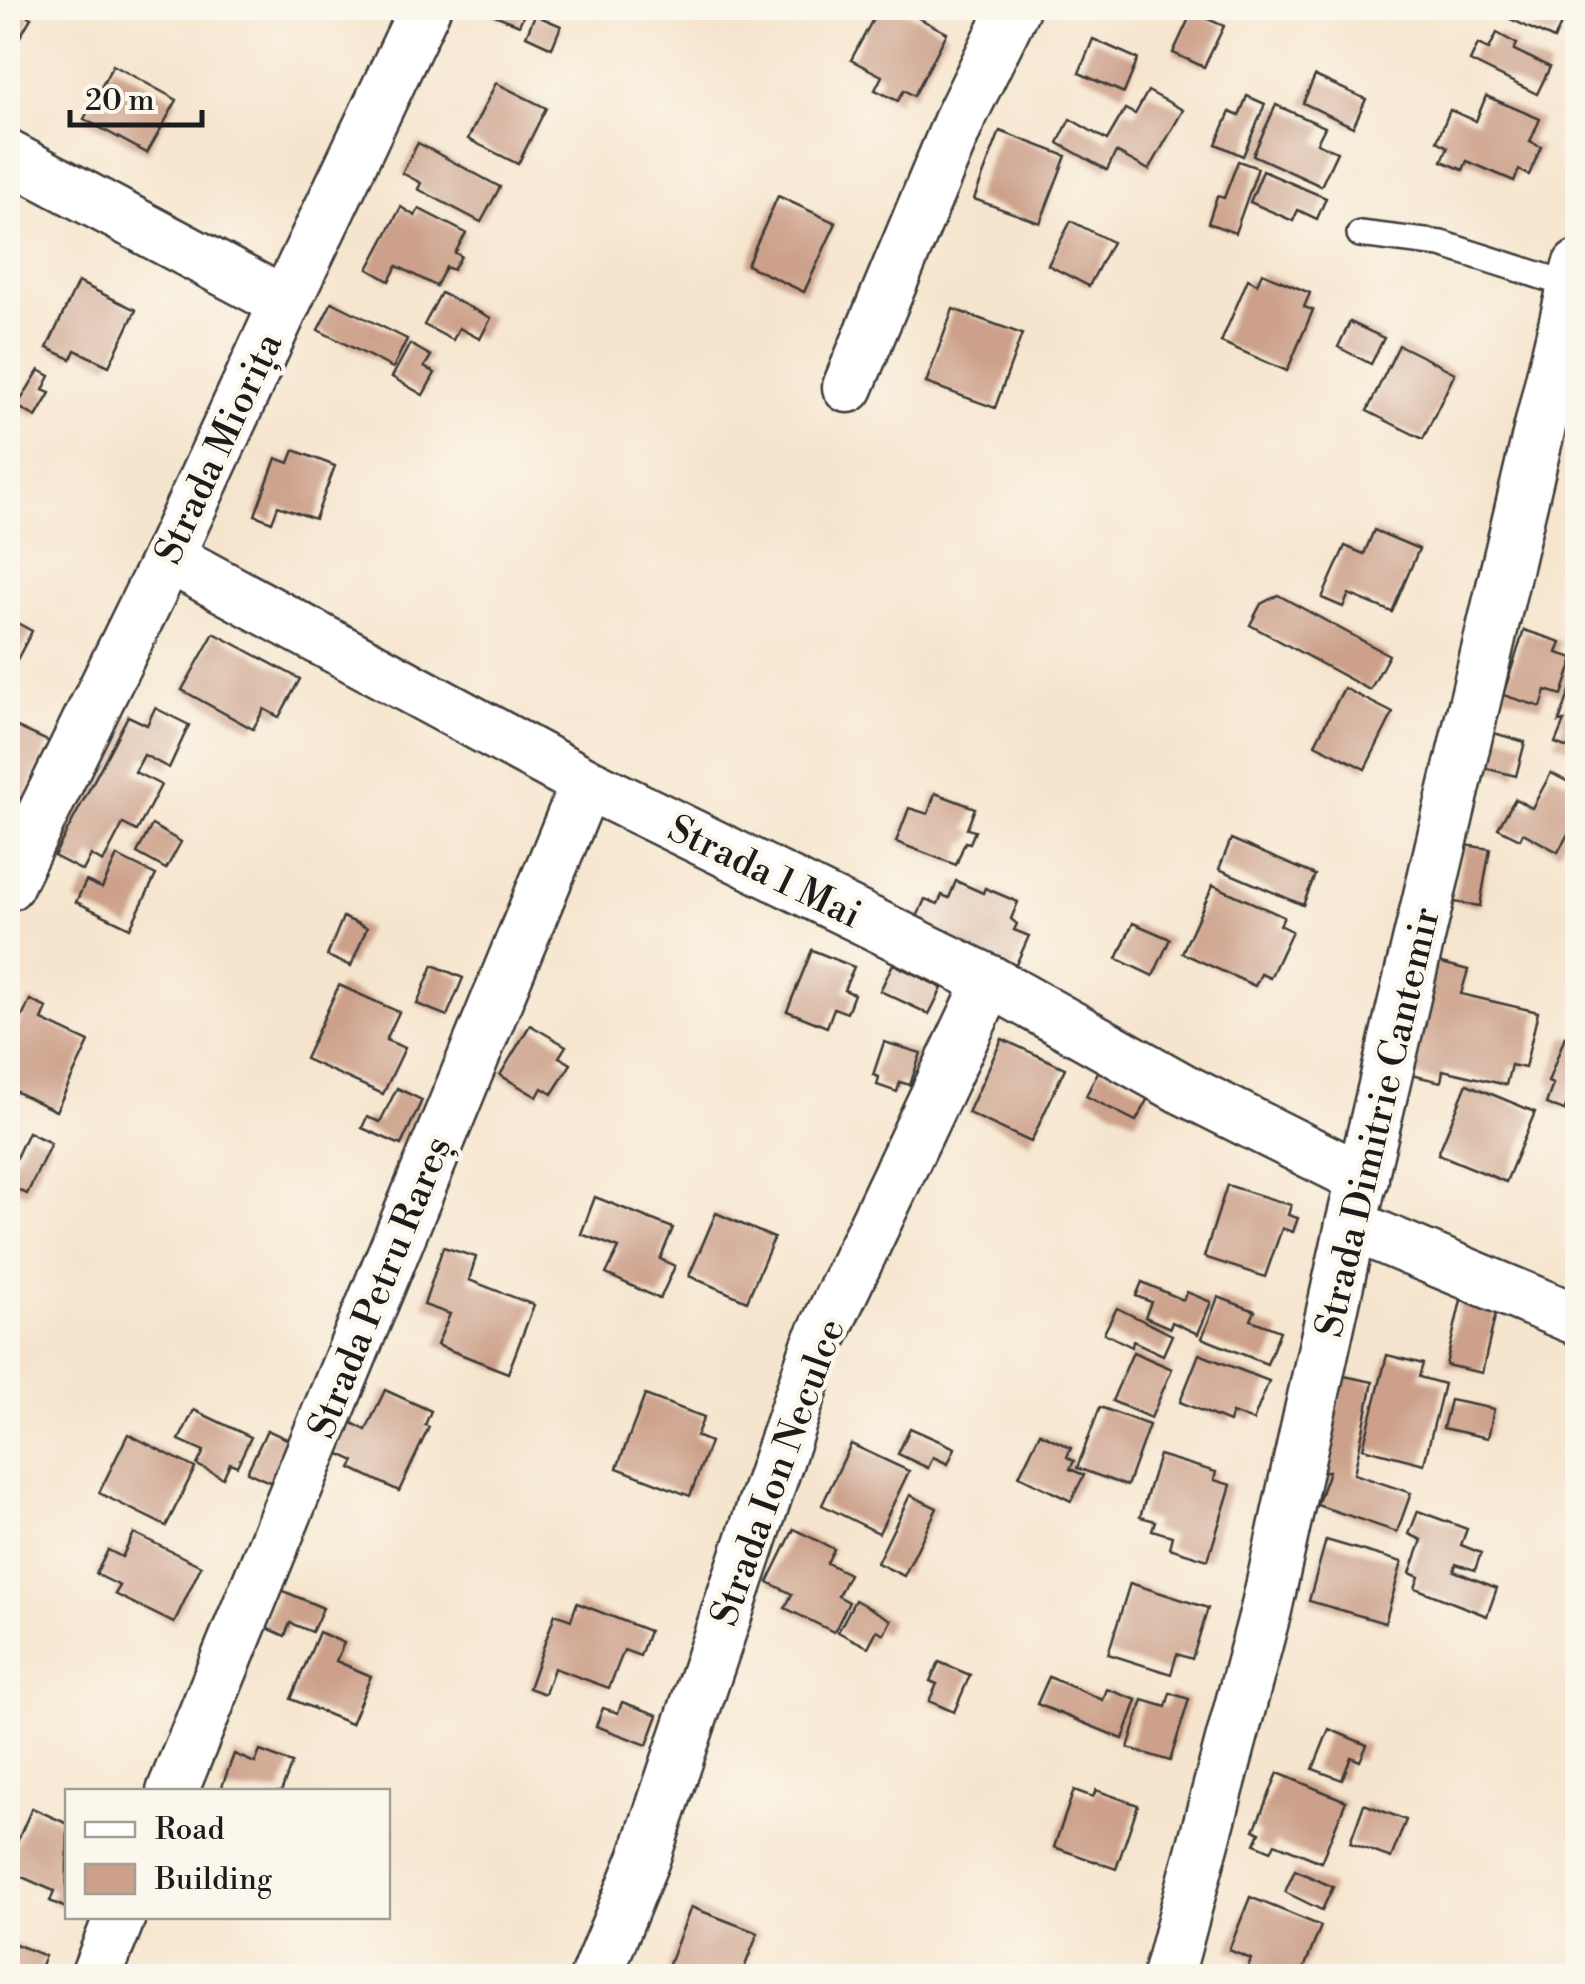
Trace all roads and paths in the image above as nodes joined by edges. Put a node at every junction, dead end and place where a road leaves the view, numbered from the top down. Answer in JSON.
{"nodes":[{"id":1,"x":425,"y":8,"type":"edge"},
{"id":2,"x":1014,"y":8,"type":"edge"},
{"id":3,"x":8,"y":156,"type":"edge"},
{"id":4,"x":1360,"y":234,"type":"dead end"},
{"id":5,"x":1575,"y":276,"type":"edge"},
{"id":6,"x":285,"y":303,"type":"junction"},
{"id":7,"x":848,"y":387,"type":"dead end"},
{"id":8,"x":168,"y":557,"type":"junction"},
{"id":9,"x":586,"y":783,"type":"junction"},
{"id":10,"x":8,"y":885,"type":"edge"},
{"id":11,"x":990,"y":981,"type":"junction"},
{"id":12,"x":1357,"y":1202,"type":"junction"},
{"id":13,"x":1578,"y":1320,"type":"edge"},
{"id":14,"x":173,"y":1789,"type":"edge"},
{"id":15,"x":119,"y":1919,"type":"edge"},
{"id":16,"x":96,"y":1976,"type":"edge"},
{"id":17,"x":596,"y":1976,"type":"edge"},
{"id":18,"x":1168,"y":1976,"type":"edge"}],
"edges":[{"from":1,"to":6,"type":"street","name":"Strada Miorița"},
{"from":2,"to":7,"type":"street"},
{"from":3,"to":6,"type":"street"},
{"from":4,"to":5,"type":"lane"},
{"from":5,"to":12,"type":"street","name":"Strada Dimitrie Cantemir"},
{"from":6,"to":8,"type":"street","name":"Strada Miorița"},
{"from":8,"to":9,"type":"street","name":"Strada 1 Mai"},
{"from":8,"to":10,"type":"street","name":"Strada Miorița"},
{"from":9,"to":11,"type":"street","name":"Strada 1 Mai"},
{"from":9,"to":14,"type":"street","name":"Strada Petru Rareș"},
{"from":11,"to":12,"type":"street","name":"Strada 1 Mai"},
{"from":11,"to":17,"type":"street","name":"Strada Ion Neculce"},
{"from":12,"to":13,"type":"street","name":"Strada 1 Mai"},
{"from":12,"to":18,"type":"street","name":"Strada Dimitrie Cantemir"},
{"from":15,"to":16,"type":"street"}]}
